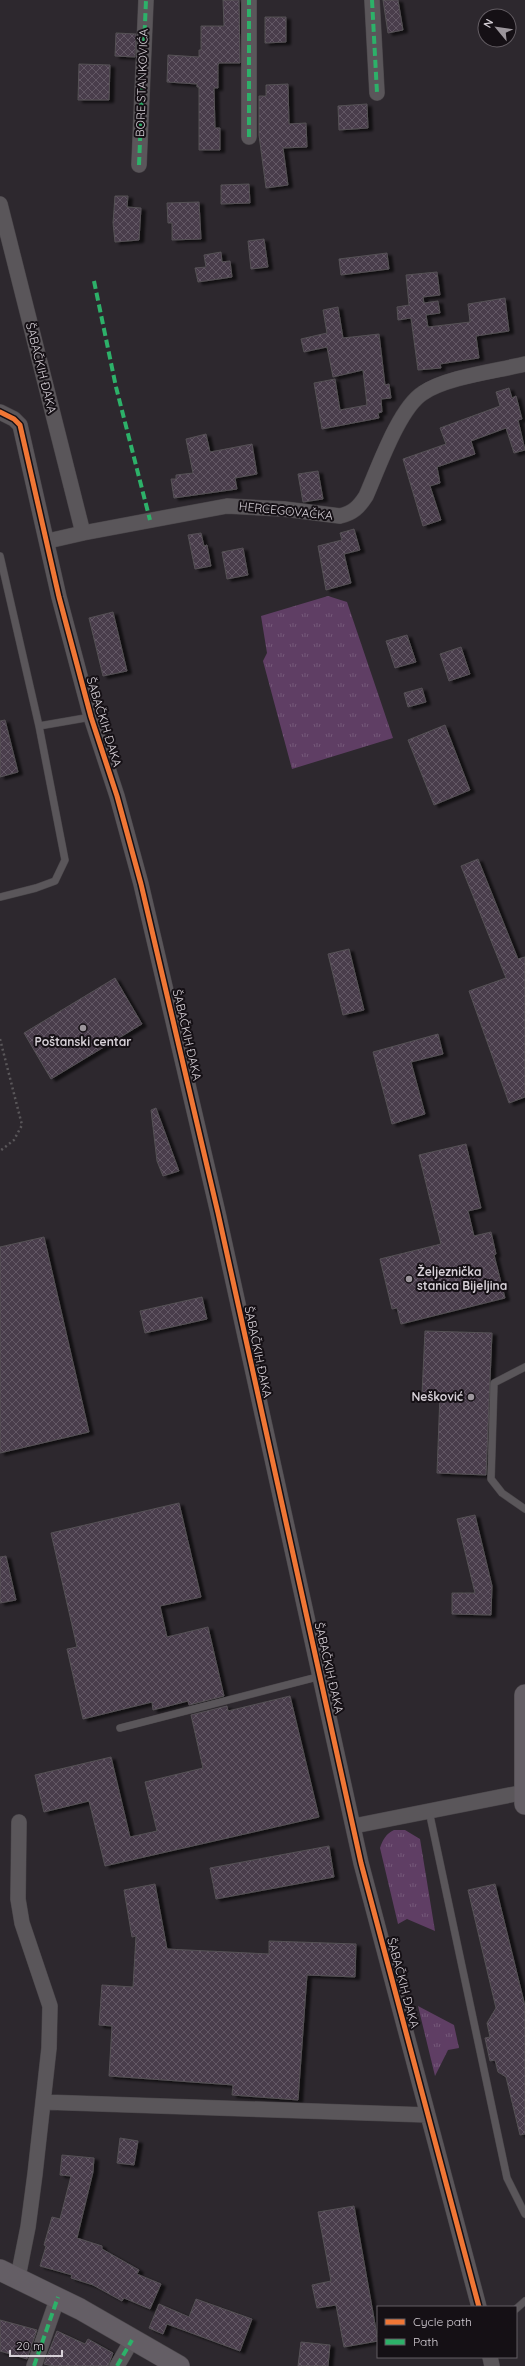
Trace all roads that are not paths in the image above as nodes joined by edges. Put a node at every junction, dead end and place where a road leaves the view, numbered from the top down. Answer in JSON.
{"nodes":[{"id":1,"x":146,"y":0,"type":"edge"},
{"id":2,"x":249,"y":0,"type":"edge"},
{"id":3,"x":372,"y":0,"type":"edge"},
{"id":4,"x":377,"y":93,"type":"dead end"},
{"id":5,"x":249,"y":137,"type":"dead end"},
{"id":6,"x":139,"y":165,"type":"dead end"},
{"id":7,"x":0,"y":204,"type":"edge"},
{"id":8,"x":525,"y":364,"type":"edge"},
{"id":9,"x":0,"y":412,"type":"edge"},
{"id":10,"x":83,"y":533,"type":"junction"},
{"id":11,"x":48,"y":541,"type":"junction"},
{"id":12,"x":0,"y":556,"type":"edge"},
{"id":13,"x":91,"y":717,"type":"junction"},
{"id":14,"x":39,"y":726,"type":"junction"},
{"id":15,"x":0,"y":897,"type":"edge"},
{"id":16,"x":525,"y":1367,"type":"edge"},
{"id":17,"x":525,"y":1509,"type":"edge"},
{"id":18,"x":321,"y":1676,"type":"junction"},
{"id":19,"x":525,"y":1695,"type":"edge"},
{"id":20,"x":120,"y":1728,"type":"dead end"},
{"id":21,"x":525,"y":1796,"type":"edge"},
{"id":22,"x":429,"y":1810,"type":"junction"},
{"id":23,"x":19,"y":1822,"type":"dead end"},
{"id":24,"x":354,"y":1826,"type":"junction"},
{"id":25,"x":43,"y":2102,"type":"junction"},
{"id":26,"x":428,"y":2115,"type":"junction"},
{"id":27,"x":525,"y":2214,"type":"edge"},
{"id":28,"x":9,"y":2274,"type":"edge"},
{"id":29,"x":58,"y":2297,"type":"junction"},
{"id":30,"x":525,"y":2301,"type":"edge"},
{"id":31,"x":479,"y":2306,"type":"edge"},
{"id":32,"x":517,"y":2308,"type":"edge"},
{"id":33,"x":132,"y":2340,"type":"junction"},
{"id":34,"x":34,"y":2366,"type":"edge"},
{"id":35,"x":117,"y":2366,"type":"edge"},
{"id":36,"x":179,"y":2366,"type":"edge"}],
"edges":[{"from":1,"to":6,"type":"street","name":"BORE STANKOVIĆA"},
{"from":2,"to":5,"type":"street"},
{"from":3,"to":4,"type":"street"},
{"from":7,"to":10,"type":"street","name":"ŠABAČKIH ĐAKA"},
{"from":8,"to":10,"type":"street","name":"HERCEGOVAČKA"},
{"from":9,"to":11,"type":"street","name":"ŠABAČKIH ĐAKA"},
{"from":10,"to":11,"type":"street","name":"HERCEGOVAČKA"},
{"from":11,"to":13,"type":"street","name":"ŠABAČKIH ĐAKA"},
{"from":12,"to":14,"type":"lane"},
{"from":13,"to":14,"type":"lane"},
{"from":13,"to":18,"type":"street","name":"ŠABAČKIH ĐAKA"},
{"from":14,"to":15,"type":"lane"},
{"from":16,"to":17,"type":"lane"},
{"from":18,"to":20,"type":"lane"},
{"from":18,"to":24,"type":"street","name":"ŠABAČKIH ĐAKA"},
{"from":19,"to":21,"type":"main road"},
{"from":21,"to":22,"type":"street"},
{"from":22,"to":24,"type":"street"},
{"from":22,"to":27,"type":"lane"},
{"from":23,"to":25,"type":"street"},
{"from":24,"to":26,"type":"street","name":"ŠABAČKIH ĐAKA"},
{"from":25,"to":26,"type":"street"},
{"from":25,"to":28,"type":"street"},
{"from":26,"to":31,"type":"street","name":"ŠABAČKIH ĐAKA"},
{"from":28,"to":29,"type":"main road"},
{"from":29,"to":33,"type":"main road"},
{"from":29,"to":34,"type":"street"},
{"from":30,"to":32,"type":"lane"},
{"from":33,"to":35,"type":"street"},
{"from":33,"to":36,"type":"main road"}]}
